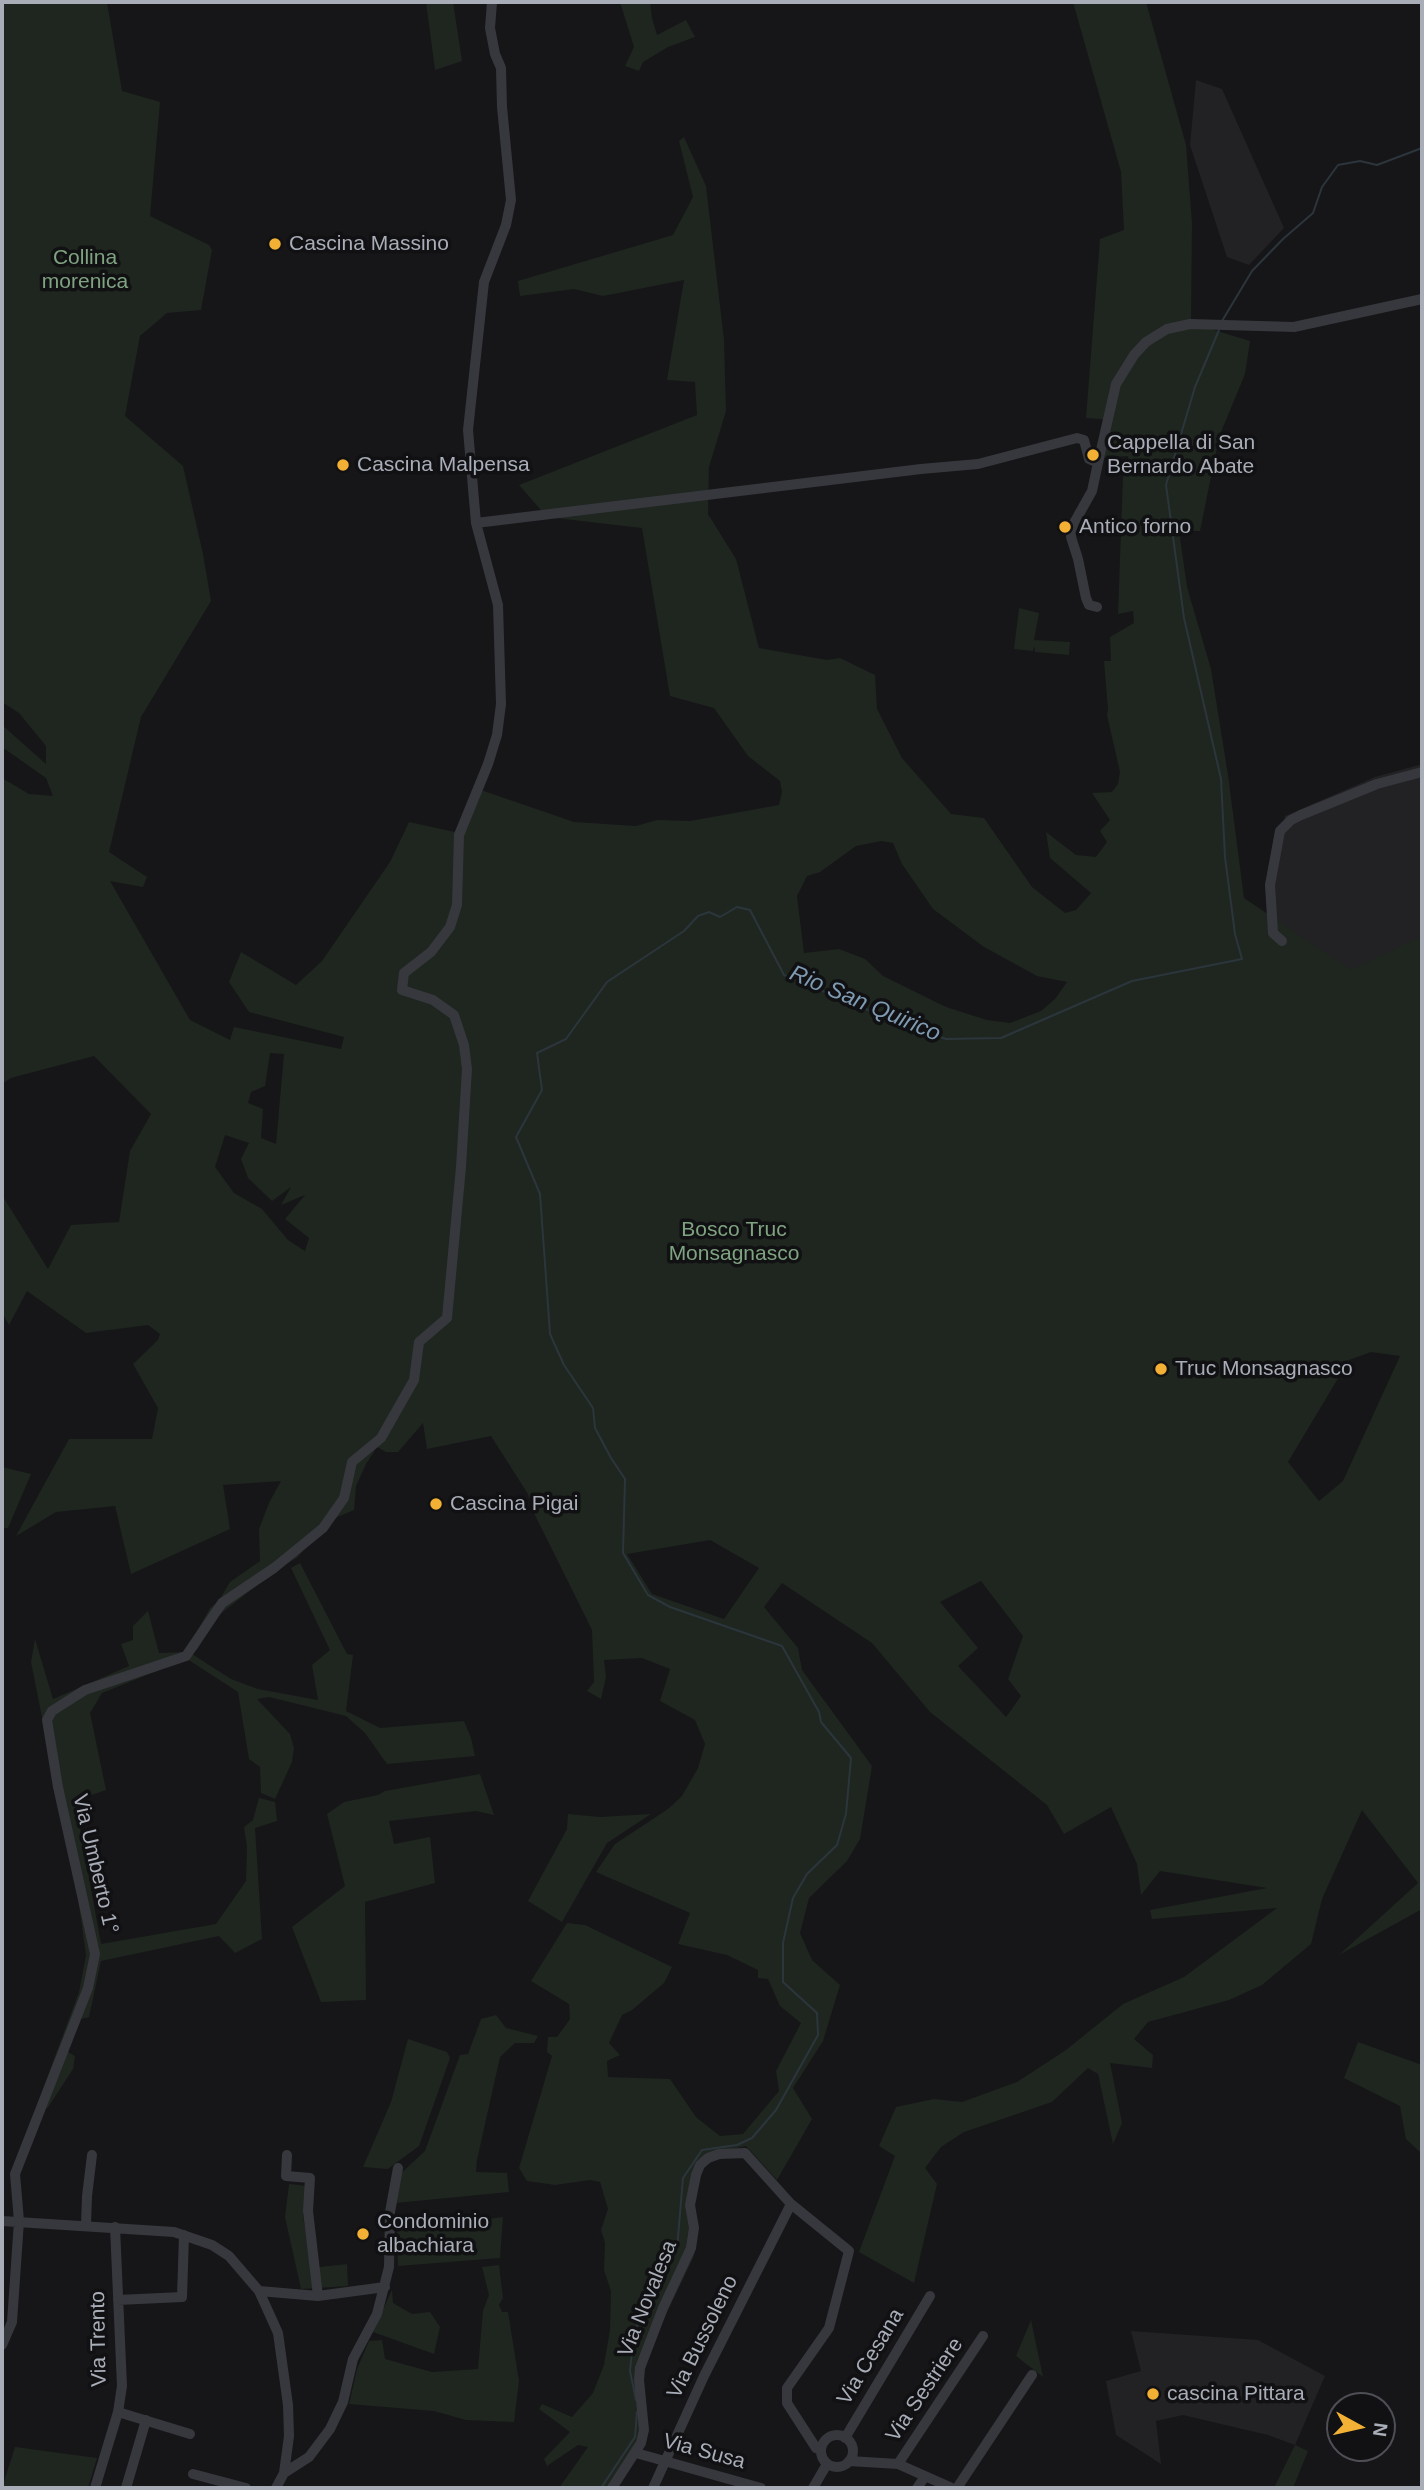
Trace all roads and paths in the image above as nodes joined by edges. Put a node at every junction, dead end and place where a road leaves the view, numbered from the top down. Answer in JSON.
{"nodes":[{"id":1,"x":492,"y":2,"type":"edge"},
{"id":2,"x":1422,"y":299,"type":"edge"},
{"id":3,"x":1098,"y":463,"type":"junction"},
{"id":4,"x":476,"y":523,"type":"junction"},
{"id":5,"x":1097,"y":607,"type":"dead end"},
{"id":6,"x":1422,"y":772,"type":"edge"},
{"id":7,"x":1282,"y":941,"type":"dead end"},
{"id":8,"x":92,"y":2155,"type":"dead end"},
{"id":9,"x":287,"y":2155,"type":"dead end"},
{"id":10,"x":398,"y":2168,"type":"dead end"},
{"id":11,"x":791,"y":2204,"type":"junction"},
{"id":12,"x":2,"y":2221,"type":"edge"},
{"id":13,"x":19,"y":2221,"type":"junction"},
{"id":14,"x":86,"y":2225,"type":"junction"},
{"id":15,"x":115,"y":2227,"type":"junction"},
{"id":16,"x":184,"y":2235,"type":"junction"},
{"id":17,"x":385,"y":2287,"type":"junction"},
{"id":18,"x":259,"y":2291,"type":"junction"},
{"id":19,"x":318,"y":2296,"type":"junction"},
{"id":20,"x":930,"y":2296,"type":"dead end"},
{"id":21,"x":118,"y":2300,"type":"junction"},
{"id":22,"x":983,"y":2336,"type":"dead end"},
{"id":23,"x":2,"y":2343,"type":"edge"},
{"id":24,"x":1032,"y":2375,"type":"dead end"},
{"id":25,"x":118,"y":2412,"type":"junction"},
{"id":26,"x":146,"y":2420,"type":"junction"},
{"id":27,"x":190,"y":2434,"type":"dead end"},
{"id":28,"x":845,"y":2438,"type":"junction"},
{"id":29,"x":821,"y":2450,"type":"junction"},
{"id":30,"x":636,"y":2454,"type":"junction"},
{"id":31,"x":849,"y":2461,"type":"junction"},
{"id":32,"x":665,"y":2463,"type":"junction"},
{"id":33,"x":827,"y":2464,"type":"junction"},
{"id":34,"x":898,"y":2464,"type":"junction"},
{"id":35,"x":284,"y":2473,"type":"junction"},
{"id":36,"x":193,"y":2474,"type":"dead end"},
{"id":37,"x":924,"y":2478,"type":"junction"},
{"id":38,"x":95,"y":2488,"type":"edge"},
{"id":39,"x":126,"y":2488,"type":"edge"},
{"id":40,"x":246,"y":2488,"type":"edge"},
{"id":41,"x":276,"y":2488,"type":"edge"},
{"id":42,"x":612,"y":2488,"type":"edge"},
{"id":43,"x":653,"y":2488,"type":"edge"},
{"id":44,"x":761,"y":2488,"type":"edge"},
{"id":45,"x":813,"y":2488,"type":"edge"},
{"id":46,"x":917,"y":2488,"type":"edge"},
{"id":47,"x":955,"y":2488,"type":"edge"}],
"edges":[{"from":1,"to":4,"type":"street"},
{"from":2,"to":3,"type":"street"},
{"from":3,"to":4,"type":"street"},
{"from":3,"to":5,"type":"street"},
{"from":4,"to":13,"type":"street","name":"Via Umberto 1°"},
{"from":6,"to":7,"type":"street"},
{"from":8,"to":14,"type":"street"},
{"from":9,"to":19,"type":"street"},
{"from":10,"to":17,"type":"street"},
{"from":11,"to":29,"type":"street"},
{"from":11,"to":30,"type":"street","name":"Via Novalesa"},
{"from":11,"to":32,"type":"street","name":"Via Bussoleno"},
{"from":12,"to":13,"type":"street"},
{"from":13,"to":14,"type":"street"},
{"from":13,"to":23,"type":"street","name":"Via Umberto 1°"},
{"from":14,"to":15,"type":"street"},
{"from":15,"to":16,"type":"street"},
{"from":15,"to":21,"type":"street","name":"Via Trento"},
{"from":16,"to":18,"type":"street"},
{"from":16,"to":21,"type":"street"},
{"from":17,"to":19,"type":"street"},
{"from":17,"to":35,"type":"street"},
{"from":18,"to":19,"type":"street"},
{"from":18,"to":35,"type":"street"},
{"from":20,"to":28,"type":"street","name":"Via Cesana"},
{"from":21,"to":25,"type":"street","name":"Via Trento"},
{"from":22,"to":34,"type":"street","name":"Via Sestriere"},
{"from":24,"to":47,"type":"street"},
{"from":25,"to":26,"type":"street"},
{"from":25,"to":38,"type":"street","name":"Via Trento"},
{"from":26,"to":27,"type":"street"},
{"from":26,"to":39,"type":"street"},
{"from":28,"to":29,"type":"street"},
{"from":28,"to":31,"type":"street"},
{"from":29,"to":33,"type":"street"},
{"from":30,"to":32,"type":"street","name":"Via Susa"},
{"from":30,"to":42,"type":"street","name":"Via Novalesa"},
{"from":31,"to":33,"type":"street"},
{"from":31,"to":34,"type":"street"},
{"from":32,"to":43,"type":"street","name":"Via Bussoleno"},
{"from":32,"to":44,"type":"street","name":"Via Susa"},
{"from":33,"to":45,"type":"street"},
{"from":34,"to":37,"type":"street"},
{"from":35,"to":41,"type":"street"},
{"from":36,"to":40,"type":"street"},
{"from":37,"to":46,"type":"street"},
{"from":37,"to":47,"type":"street"}]}
